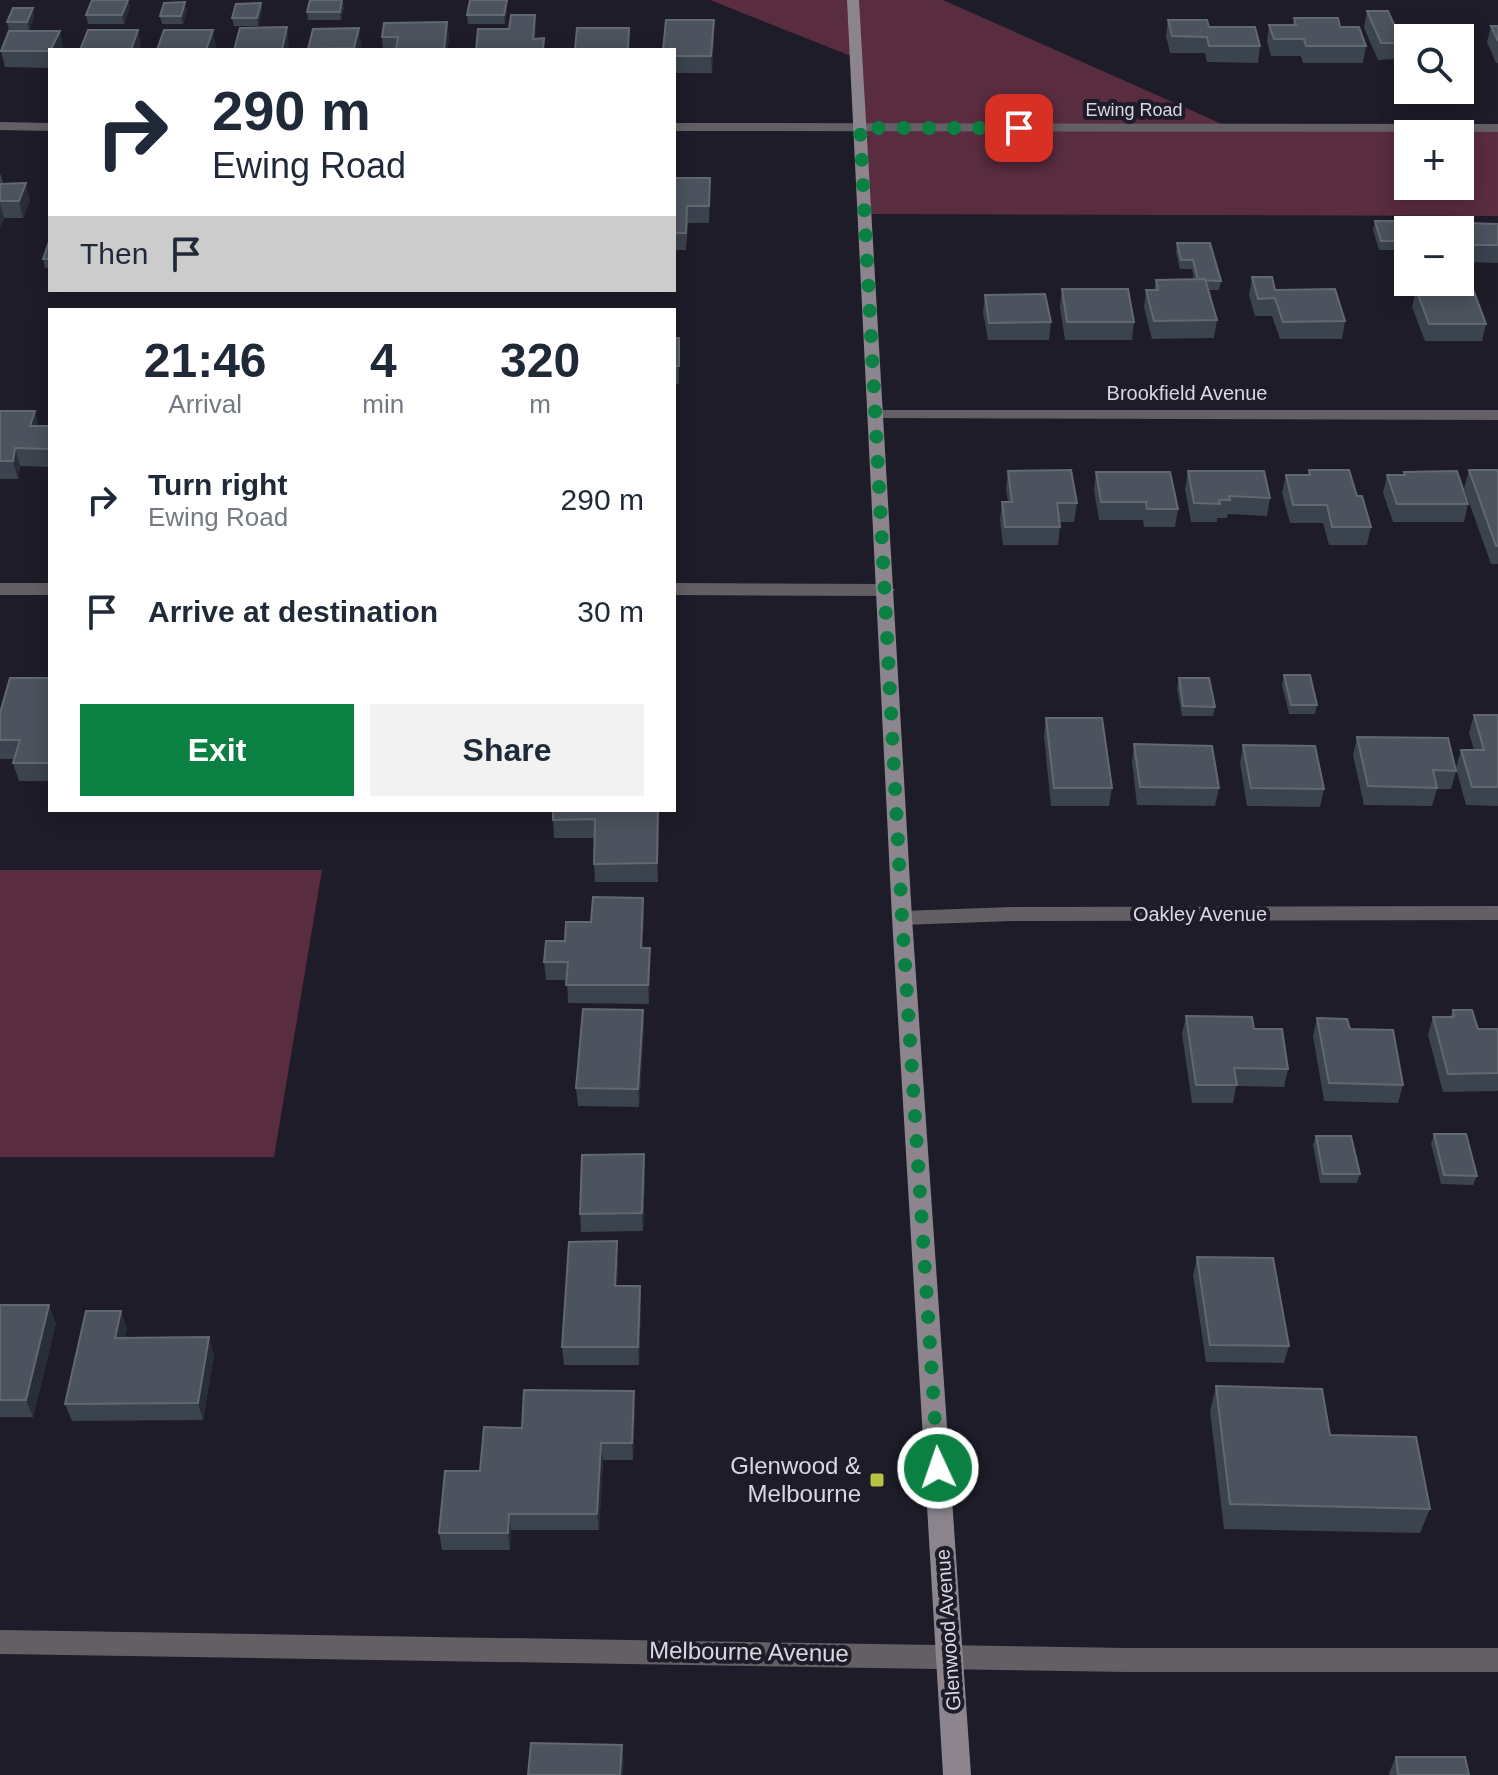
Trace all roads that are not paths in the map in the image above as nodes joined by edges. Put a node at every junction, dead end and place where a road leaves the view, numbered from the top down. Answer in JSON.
{"nodes":[{"id":1,"x":853,"y":0,"type":"edge"},
{"id":2,"x":0,"y":126,"type":"edge"},
{"id":3,"x":48,"y":127,"type":"edge"},
{"id":4,"x":676,"y":127,"type":"edge"},
{"id":5,"x":860,"y":128,"type":"junction"},
{"id":6,"x":1498,"y":128,"type":"edge"},
{"id":7,"x":877,"y":415,"type":"junction"},
{"id":8,"x":1498,"y":415,"type":"edge"},
{"id":9,"x":0,"y":589,"type":"edge"},
{"id":10,"x":48,"y":589,"type":"edge"},
{"id":11,"x":676,"y":589,"type":"edge"},
{"id":12,"x":886,"y":590,"type":"junction"},
{"id":13,"x":1498,"y":913,"type":"edge"},
{"id":14,"x":902,"y":918,"type":"junction"},
{"id":15,"x":0,"y":1642,"type":"edge"},
{"id":16,"x":949,"y":1655,"type":"junction"},
{"id":17,"x":1498,"y":1660,"type":"edge"},
{"id":18,"x":957,"y":1775,"type":"edge"}],
"edges":[{"from":1,"to":5,"type":"street","name":"Glenwood Avenue"},
{"from":2,"to":3,"type":"street"},
{"from":4,"to":5,"type":"street","name":"Ewing Road"},
{"from":5,"to":6,"type":"street","name":"Ewing Road"},
{"from":5,"to":7,"type":"street","name":"Glenwood Avenue"},
{"from":7,"to":8,"type":"street","name":"Brookfield Avenue"},
{"from":7,"to":12,"type":"street","name":"Glenwood Avenue"},
{"from":9,"to":10,"type":"street"},
{"from":11,"to":12,"type":"street"},
{"from":12,"to":14,"type":"street","name":"Glenwood Avenue"},
{"from":13,"to":14,"type":"street","name":"Oakley Avenue"},
{"from":14,"to":16,"type":"street","name":"Glenwood Avenue"},
{"from":15,"to":16,"type":"street","name":"Melbourne Avenue"},
{"from":16,"to":17,"type":"street","name":"Melbourne Avenue"},
{"from":16,"to":18,"type":"street","name":"Glenwood Avenue"}]}
